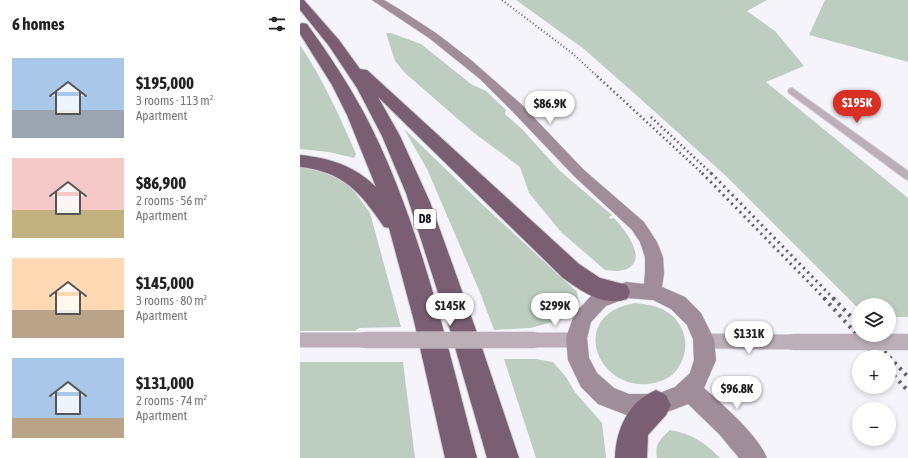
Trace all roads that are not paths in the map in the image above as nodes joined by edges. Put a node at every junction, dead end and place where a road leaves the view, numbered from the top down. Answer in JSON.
{"nodes":[{"id":1,"x":376,"y":0,"type":"edge"},
{"id":2,"x":300,"y":3,"type":"edge"},
{"id":3,"x":300,"y":24,"type":"edge"},
{"id":4,"x":345,"y":58,"type":"junction"},
{"id":5,"x":792,"y":91,"type":"dead end"},
{"id":6,"x":300,"y":161,"type":"edge"},
{"id":7,"x":908,"y":176,"type":"edge"},
{"id":8,"x":404,"y":238,"type":"junction"},
{"id":9,"x":652,"y":291,"type":"junction"},
{"id":10,"x":618,"y":292,"type":"junction"},
{"id":11,"x":300,"y":340,"type":"edge"},
{"id":12,"x":576,"y":340,"type":"junction"},
{"id":13,"x":705,"y":341,"type":"junction"},
{"id":14,"x":908,"y":342,"type":"edge"},
{"id":15,"x":689,"y":389,"type":"junction"},
{"id":16,"x":656,"y":405,"type":"junction"},
{"id":17,"x":461,"y":458,"type":"edge"},
{"id":18,"x":503,"y":458,"type":"edge"},
{"id":19,"x":631,"y":458,"type":"edge"},
{"id":20,"x":755,"y":458,"type":"edge"}],
"edges":[{"from":1,"to":9,"type":"street"},
{"from":2,"to":4,"type":"highway","number":"D8"},
{"from":3,"to":8,"type":"highway","number":"D8"},
{"from":4,"to":10,"type":"highway"},
{"from":4,"to":18,"type":"highway","number":"D8"},
{"from":5,"to":7,"type":"street"},
{"from":6,"to":8,"type":"highway"},
{"from":8,"to":17,"type":"highway","number":"D8"},
{"from":9,"to":10,"type":"street"},
{"from":9,"to":13,"type":"street"},
{"from":10,"to":12,"type":"street"},
{"from":11,"to":12,"type":"street","bridge":true},
{"from":12,"to":16,"type":"street"},
{"from":13,"to":14,"type":"street","bridge":true},
{"from":13,"to":15,"type":"street"},
{"from":15,"to":16,"type":"street"},
{"from":15,"to":20,"type":"street"},
{"from":16,"to":19,"type":"highway"}]}
